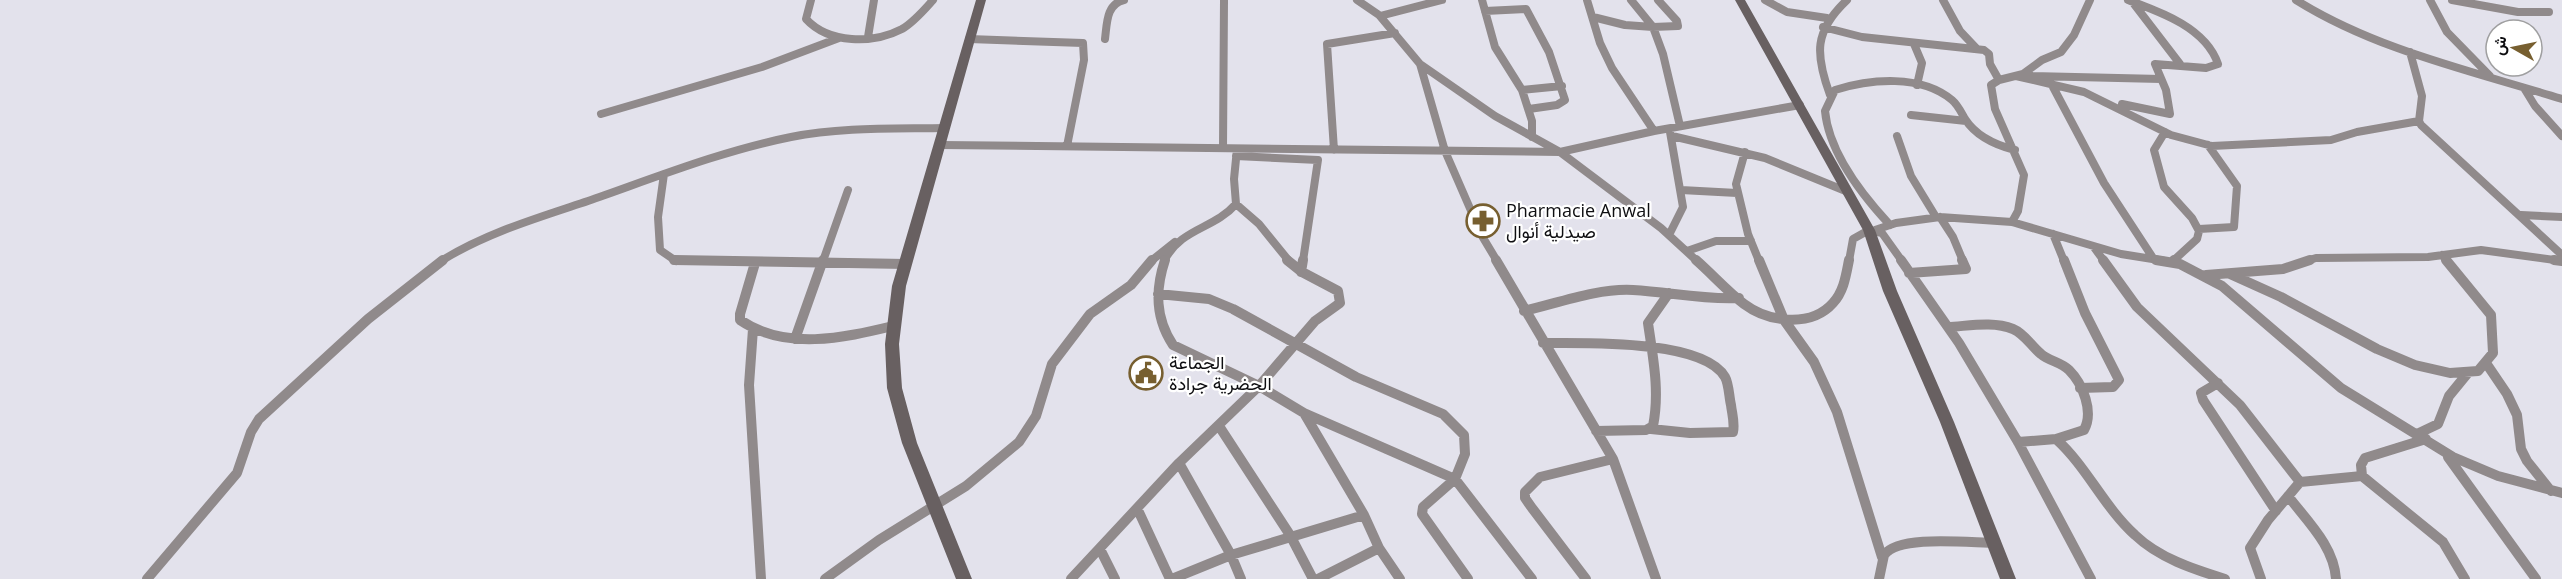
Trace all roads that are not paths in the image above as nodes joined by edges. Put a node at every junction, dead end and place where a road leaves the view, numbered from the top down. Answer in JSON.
{"nodes":[{"id":1,"x":811,"y":0,"type":"edge"},
{"id":2,"x":874,"y":0,"type":"edge"},
{"id":3,"x":933,"y":0,"type":"edge"},
{"id":4,"x":981,"y":0,"type":"edge"},
{"id":5,"x":1124,"y":0,"type":"edge"},
{"id":6,"x":1224,"y":0,"type":"edge"},
{"id":7,"x":1358,"y":0,"type":"edge"},
{"id":8,"x":1442,"y":0,"type":"edge"},
{"id":9,"x":1482,"y":0,"type":"edge"},
{"id":10,"x":1587,"y":0,"type":"edge"},
{"id":11,"x":1631,"y":0,"type":"edge"},
{"id":12,"x":1658,"y":0,"type":"edge"},
{"id":13,"x":1740,"y":0,"type":"edge"},
{"id":14,"x":1765,"y":0,"type":"edge"},
{"id":15,"x":1846,"y":0,"type":"edge"},
{"id":16,"x":1943,"y":0,"type":"edge"},
{"id":17,"x":2090,"y":0,"type":"edge"},
{"id":18,"x":2296,"y":0,"type":"edge"},
{"id":19,"x":2430,"y":0,"type":"edge"},
{"id":20,"x":2452,"y":0,"type":"edge"},
{"id":21,"x":2130,"y":1,"type":"edge"},
{"id":22,"x":1485,"y":11,"type":"junction"},
{"id":23,"x":2548,"y":12,"type":"dead end"},
{"id":24,"x":1380,"y":16,"type":"junction"},
{"id":25,"x":1593,"y":17,"type":"junction"},
{"id":26,"x":1827,"y":18,"type":"junction"},
{"id":27,"x":1653,"y":27,"type":"junction"},
{"id":28,"x":1823,"y":27,"type":"junction"},
{"id":29,"x":1395,"y":33,"type":"junction"},
{"id":30,"x":868,"y":37,"type":"junction"},
{"id":31,"x":839,"y":38,"type":"junction"},
{"id":32,"x":969,"y":39,"type":"junction"},
{"id":33,"x":1105,"y":39,"type":"dead end"},
{"id":34,"x":1914,"y":44,"type":"junction"},
{"id":35,"x":1977,"y":49,"type":"junction"},
{"id":36,"x":2410,"y":52,"type":"junction"},
{"id":37,"x":1420,"y":64,"type":"junction"},
{"id":38,"x":2180,"y":64,"type":"junction"},
{"id":39,"x":2484,"y":70,"type":"edge"},
{"id":40,"x":2019,"y":75,"type":"junction"},
{"id":41,"x":2484,"y":75,"type":"edge"},
{"id":42,"x":2492,"y":78,"type":"edge"},
{"id":43,"x":1999,"y":80,"type":"junction"},
{"id":44,"x":2161,"y":80,"type":"junction"},
{"id":45,"x":1917,"y":85,"type":"junction"},
{"id":46,"x":1562,"y":86,"type":"junction"},
{"id":47,"x":2053,"y":87,"type":"junction"},
{"id":48,"x":2524,"y":88,"type":"junction"},
{"id":49,"x":1522,"y":90,"type":"junction"},
{"id":50,"x":1830,"y":95,"type":"junction"},
{"id":51,"x":2562,"y":99,"type":"edge"},
{"id":52,"x":2107,"y":102,"type":"junction"},
{"id":53,"x":1800,"y":105,"type":"junction"},
{"id":54,"x":1529,"y":109,"type":"junction"},
{"id":55,"x":601,"y":114,"type":"dead end"},
{"id":56,"x":1911,"y":115,"type":"dead end"},
{"id":57,"x":1966,"y":121,"type":"junction"},
{"id":58,"x":2419,"y":121,"type":"junction"},
{"id":59,"x":1680,"y":126,"type":"junction"},
{"id":60,"x":945,"y":128,"type":"junction"},
{"id":61,"x":1654,"y":131,"type":"junction"},
{"id":62,"x":1670,"y":132,"type":"junction"},
{"id":63,"x":2165,"y":132,"type":"junction"},
{"id":64,"x":1897,"y":136,"type":"dead end"},
{"id":65,"x":2562,"y":136,"type":"edge"},
{"id":66,"x":1532,"y":137,"type":"junction"},
{"id":67,"x":941,"y":144,"type":"junction"},
{"id":68,"x":2208,"y":145,"type":"junction"},
{"id":69,"x":1067,"y":146,"type":"junction"},
{"id":70,"x":1223,"y":148,"type":"junction"},
{"id":71,"x":1334,"y":150,"type":"junction"},
{"id":72,"x":2015,"y":150,"type":"junction"},
{"id":73,"x":1445,"y":151,"type":"junction"},
{"id":74,"x":1560,"y":152,"type":"junction"},
{"id":75,"x":1236,"y":153,"type":"junction"},
{"id":76,"x":1745,"y":153,"type":"junction"},
{"id":77,"x":664,"y":174,"type":"junction"},
{"id":78,"x":848,"y":190,"type":"dead end"},
{"id":79,"x":1681,"y":190,"type":"junction"},
{"id":80,"x":1848,"y":192,"type":"junction"},
{"id":81,"x":1737,"y":193,"type":"junction"},
{"id":82,"x":1236,"y":204,"type":"junction"},
{"id":83,"x":2521,"y":215,"type":"junction"},
{"id":84,"x":1938,"y":217,"type":"junction"},
{"id":85,"x":2562,"y":217,"type":"edge"},
{"id":86,"x":2012,"y":222,"type":"junction"},
{"id":87,"x":1890,"y":225,"type":"junction"},
{"id":88,"x":2199,"y":229,"type":"junction"},
{"id":89,"x":1872,"y":230,"type":"junction"},
{"id":90,"x":2052,"y":234,"type":"junction"},
{"id":91,"x":1669,"y":235,"type":"junction"},
{"id":92,"x":1179,"y":240,"type":"junction"},
{"id":93,"x":1751,"y":241,"type":"junction"},
{"id":94,"x":2093,"y":246,"type":"junction"},
{"id":95,"x":1687,"y":251,"type":"junction"},
{"id":96,"x":2442,"y":255,"type":"junction"},
{"id":97,"x":2562,"y":255,"type":"edge"},
{"id":98,"x":2153,"y":258,"type":"junction"},
{"id":99,"x":2562,"y":261,"type":"edge"},
{"id":100,"x":2173,"y":262,"type":"junction"},
{"id":101,"x":755,"y":263,"type":"junction"},
{"id":102,"x":822,"y":263,"type":"junction"},
{"id":103,"x":906,"y":264,"type":"junction"},
{"id":104,"x":1301,"y":272,"type":"junction"},
{"id":105,"x":1910,"y":273,"type":"junction"},
{"id":106,"x":2230,"y":274,"type":"junction"},
{"id":107,"x":2203,"y":275,"type":"junction"},
{"id":108,"x":1669,"y":293,"type":"junction"},
{"id":109,"x":1158,"y":294,"type":"junction"},
{"id":110,"x":1739,"y":298,"type":"junction"},
{"id":111,"x":1524,"y":311,"type":"junction"},
{"id":112,"x":1784,"y":320,"type":"junction"},
{"id":113,"x":893,"y":326,"type":"junction"},
{"id":114,"x":1948,"y":327,"type":"junction"},
{"id":115,"x":753,"y":329,"type":"junction"},
{"id":116,"x":795,"y":339,"type":"junction"},
{"id":117,"x":1296,"y":343,"type":"junction"},
{"id":118,"x":1544,"y":343,"type":"junction"},
{"id":119,"x":1653,"y":349,"type":"junction"},
{"id":120,"x":2486,"y":363,"type":"junction"},
{"id":121,"x":2466,"y":374,"type":"junction"},
{"id":122,"x":2218,"y":383,"type":"junction"},
{"id":123,"x":1259,"y":386,"type":"junction"},
{"id":124,"x":2080,"y":388,"type":"junction"},
{"id":125,"x":1304,"y":413,"type":"junction"},
{"id":126,"x":1219,"y":426,"type":"junction"},
{"id":127,"x":1651,"y":429,"type":"junction"},
{"id":128,"x":1596,"y":431,"type":"junction"},
{"id":129,"x":2421,"y":437,"type":"junction"},
{"id":130,"x":2056,"y":439,"type":"junction"},
{"id":131,"x":2018,"y":442,"type":"junction"},
{"id":132,"x":2445,"y":452,"type":"junction"},
{"id":133,"x":1613,"y":459,"type":"junction"},
{"id":134,"x":1179,"y":463,"type":"junction"},
{"id":135,"x":2362,"y":477,"type":"junction"},
{"id":136,"x":1455,"y":479,"type":"junction"},
{"id":137,"x":2300,"y":482,"type":"junction"},
{"id":138,"x":2557,"y":492,"type":"edge"},
{"id":139,"x":2288,"y":496,"type":"junction"},
{"id":140,"x":934,"y":505,"type":"junction"},
{"id":141,"x":1137,"y":508,"type":"junction"},
{"id":142,"x":2276,"y":511,"type":"junction"},
{"id":143,"x":1364,"y":515,"type":"junction"},
{"id":144,"x":1290,"y":535,"type":"junction"},
{"id":145,"x":1996,"y":543,"type":"junction"},
{"id":146,"x":1379,"y":548,"type":"junction"},
{"id":147,"x":1100,"y":549,"type":"junction"},
{"id":148,"x":1231,"y":555,"type":"junction"},
{"id":149,"x":1882,"y":558,"type":"junction"},
{"id":150,"x":1581,"y":578,"type":"edge"},
{"id":151,"x":147,"y":579,"type":"edge"},
{"id":152,"x":761,"y":579,"type":"edge"},
{"id":153,"x":825,"y":579,"type":"edge"},
{"id":154,"x":964,"y":579,"type":"edge"},
{"id":155,"x":1071,"y":579,"type":"edge"},
{"id":156,"x":1115,"y":579,"type":"edge"},
{"id":157,"x":1171,"y":579,"type":"edge"},
{"id":158,"x":1241,"y":579,"type":"edge"},
{"id":159,"x":1313,"y":579,"type":"edge"},
{"id":160,"x":1318,"y":579,"type":"edge"},
{"id":161,"x":1400,"y":579,"type":"edge"},
{"id":162,"x":1468,"y":579,"type":"edge"},
{"id":163,"x":1533,"y":579,"type":"edge"},
{"id":164,"x":1656,"y":579,"type":"edge"},
{"id":165,"x":1879,"y":579,"type":"edge"},
{"id":166,"x":2008,"y":579,"type":"edge"},
{"id":167,"x":2091,"y":579,"type":"edge"},
{"id":168,"x":2225,"y":579,"type":"edge"},
{"id":169,"x":2260,"y":579,"type":"edge"},
{"id":170,"x":2336,"y":579,"type":"edge"},
{"id":171,"x":2465,"y":579,"type":"edge"},
{"id":172,"x":2536,"y":579,"type":"edge"}],
"edges":[{"from":1,"to":31,"type":"street"},
{"from":2,"to":30,"type":"street"},
{"from":3,"to":30,"type":"street"},
{"from":4,"to":32,"type":"main road"},
{"from":5,"to":33,"type":"street"},
{"from":6,"to":70,"type":"street"},
{"from":7,"to":24,"type":"street"},
{"from":8,"to":24,"type":"street"},
{"from":9,"to":22,"type":"street"},
{"from":10,"to":25,"type":"street"},
{"from":11,"to":27,"type":"street"},
{"from":12,"to":27,"type":"street"},
{"from":13,"to":53,"type":"main road"},
{"from":14,"to":26,"type":"street"},
{"from":15,"to":26,"type":"street"},
{"from":16,"to":35,"type":"street"},
{"from":17,"to":40,"type":"street"},
{"from":18,"to":36,"type":"street"},
{"from":19,"to":39,"type":"street"},
{"from":20,"to":23,"type":"street"},
{"from":21,"to":38,"type":"street"},
{"from":21,"to":38,"type":"street"},
{"from":22,"to":46,"type":"street"},
{"from":22,"to":49,"type":"street"},
{"from":24,"to":29,"type":"street"},
{"from":25,"to":27,"type":"street"},
{"from":25,"to":61,"type":"street"},
{"from":26,"to":28,"type":"street"},
{"from":27,"to":59,"type":"street"},
{"from":28,"to":34,"type":"street"},
{"from":28,"to":50,"type":"street"},
{"from":29,"to":37,"type":"street"},
{"from":29,"to":71,"type":"street"},
{"from":30,"to":31,"type":"street"},
{"from":31,"to":55,"type":"street"},
{"from":32,"to":60,"type":"main road"},
{"from":32,"to":69,"type":"street"},
{"from":34,"to":35,"type":"street"},
{"from":34,"to":45,"type":"street"},
{"from":35,"to":43,"type":"street"},
{"from":36,"to":41,"type":"street"},
{"from":36,"to":58,"type":"street"},
{"from":37,"to":66,"type":"street"},
{"from":37,"to":73,"type":"street"},
{"from":38,"to":44,"type":"street"},
{"from":40,"to":43,"type":"street"},
{"from":40,"to":44,"type":"street"},
{"from":40,"to":47,"type":"street"},
{"from":42,"to":48,"type":"street"},
{"from":43,"to":72,"type":"street"},
{"from":44,"to":52,"type":"street"},
{"from":45,"to":50,"type":"street"},
{"from":45,"to":57,"type":"street"},
{"from":46,"to":49,"type":"street"},
{"from":46,"to":54,"type":"street"},
{"from":47,"to":52,"type":"street"},
{"from":47,"to":98,"type":"street"},
{"from":48,"to":51,"type":"street"},
{"from":48,"to":65,"type":"street"},
{"from":49,"to":54,"type":"street"},
{"from":50,"to":87,"type":"street"},
{"from":52,"to":63,"type":"street"},
{"from":53,"to":59,"type":"street"},
{"from":53,"to":80,"type":"main road"},
{"from":54,"to":66,"type":"street"},
{"from":56,"to":57,"type":"street"},
{"from":57,"to":72,"type":"street"},
{"from":58,"to":68,"type":"street"},
{"from":58,"to":83,"type":"street"},
{"from":59,"to":62,"type":"street"},
{"from":60,"to":67,"type":"main road"},
{"from":60,"to":77,"type":"street"},
{"from":61,"to":62,"type":"street"},
{"from":61,"to":74,"type":"street"},
{"from":62,"to":76,"type":"street"},
{"from":62,"to":79,"type":"street"},
{"from":63,"to":68,"type":"street"},
{"from":63,"to":88,"type":"street"},
{"from":64,"to":84,"type":"street"},
{"from":66,"to":74,"type":"street"},
{"from":67,"to":69,"type":"street"},
{"from":67,"to":103,"type":"main road"},
{"from":68,"to":88,"type":"street"},
{"from":69,"to":70,"type":"street"},
{"from":70,"to":75,"type":"street"},
{"from":71,"to":73,"type":"street"},
{"from":71,"to":75,"type":"street"},
{"from":72,"to":86,"type":"street"},
{"from":73,"to":74,"type":"street"},
{"from":73,"to":111,"type":"street"},
{"from":74,"to":91,"type":"street"},
{"from":75,"to":82,"type":"street"},
{"from":75,"to":104,"type":"street"},
{"from":76,"to":80,"type":"street"},
{"from":76,"to":81,"type":"street"},
{"from":77,"to":101,"type":"street"},
{"from":77,"to":151,"type":"street"},
{"from":78,"to":102,"type":"street"},
{"from":79,"to":81,"type":"street"},
{"from":79,"to":91,"type":"street"},
{"from":80,"to":89,"type":"main road"},
{"from":81,"to":93,"type":"street"},
{"from":82,"to":92,"type":"street"},
{"from":82,"to":104,"type":"street"},
{"from":83,"to":85,"type":"street"},
{"from":83,"to":97,"type":"street"},
{"from":84,"to":86,"type":"street"},
{"from":84,"to":87,"type":"street"},
{"from":84,"to":105,"type":"street"},
{"from":86,"to":90,"type":"street"},
{"from":87,"to":89,"type":"street"},
{"from":88,"to":100,"type":"street"},
{"from":89,"to":105,"type":"street"},
{"from":89,"to":112,"type":"street"},
{"from":89,"to":145,"type":"main road"},
{"from":90,"to":94,"type":"street"},
{"from":90,"to":124,"type":"street"},
{"from":91,"to":95,"type":"street"},
{"from":92,"to":109,"type":"street"},
{"from":92,"to":140,"type":"street"},
{"from":93,"to":95,"type":"street"},
{"from":93,"to":112,"type":"street"},
{"from":94,"to":98,"type":"street"},
{"from":94,"to":122,"type":"street"},
{"from":95,"to":110,"type":"street"},
{"from":96,"to":99,"type":"street"},
{"from":96,"to":106,"type":"street"},
{"from":96,"to":120,"type":"street"},
{"from":98,"to":100,"type":"street"},
{"from":100,"to":107,"type":"street"},
{"from":101,"to":102,"type":"street"},
{"from":101,"to":115,"type":"street"},
{"from":102,"to":103,"type":"street"},
{"from":102,"to":116,"type":"street"},
{"from":103,"to":113,"type":"main road"},
{"from":104,"to":117,"type":"street"},
{"from":105,"to":114,"type":"street"},
{"from":106,"to":107,"type":"street"},
{"from":106,"to":121,"type":"street"},
{"from":107,"to":129,"type":"street"},
{"from":108,"to":110,"type":"street"},
{"from":108,"to":111,"type":"street"},
{"from":108,"to":119,"type":"street"},
{"from":109,"to":117,"type":"street"},
{"from":109,"to":123,"type":"street"},
{"from":110,"to":112,"type":"street"},
{"from":111,"to":118,"type":"street"},
{"from":112,"to":149,"type":"street"},
{"from":113,"to":116,"type":"street"},
{"from":113,"to":140,"type":"main road"},
{"from":114,"to":124,"type":"street"},
{"from":114,"to":131,"type":"street"},
{"from":115,"to":116,"type":"street"},
{"from":115,"to":152,"type":"street"},
{"from":117,"to":123,"type":"street"},
{"from":117,"to":136,"type":"street"},
{"from":118,"to":119,"type":"street"},
{"from":118,"to":128,"type":"street"},
{"from":119,"to":127,"type":"street"},
{"from":119,"to":127,"type":"street"},
{"from":120,"to":121,"type":"street"},
{"from":120,"to":138,"type":"street"},
{"from":121,"to":129,"type":"street"},
{"from":122,"to":137,"type":"street"},
{"from":122,"to":142,"type":"street"},
{"from":123,"to":125,"type":"street"},
{"from":123,"to":126,"type":"street"},
{"from":124,"to":130,"type":"street"},
{"from":125,"to":136,"type":"street"},
{"from":125,"to":143,"type":"street"},
{"from":126,"to":134,"type":"street"},
{"from":126,"to":144,"type":"street"},
{"from":127,"to":128,"type":"street"},
{"from":128,"to":133,"type":"street"},
{"from":129,"to":132,"type":"street"},
{"from":129,"to":135,"type":"street"},
{"from":130,"to":131,"type":"street"},
{"from":130,"to":168,"type":"street"},
{"from":131,"to":167,"type":"street"},
{"from":132,"to":138,"type":"street"},
{"from":132,"to":172,"type":"street"},
{"from":133,"to":150,"type":"street"},
{"from":133,"to":164,"type":"street"},
{"from":134,"to":141,"type":"street"},
{"from":134,"to":148,"type":"street"},
{"from":135,"to":137,"type":"street"},
{"from":135,"to":171,"type":"street"},
{"from":136,"to":162,"type":"street"},
{"from":136,"to":163,"type":"street"},
{"from":137,"to":139,"type":"street"},
{"from":139,"to":142,"type":"street"},
{"from":139,"to":170,"type":"street"},
{"from":140,"to":153,"type":"street"},
{"from":140,"to":154,"type":"main road"},
{"from":141,"to":147,"type":"street"},
{"from":141,"to":157,"type":"street"},
{"from":142,"to":169,"type":"street"},
{"from":143,"to":144,"type":"street"},
{"from":143,"to":146,"type":"street"},
{"from":144,"to":148,"type":"street"},
{"from":144,"to":159,"type":"street"},
{"from":145,"to":149,"type":"street"},
{"from":145,"to":166,"type":"main road"},
{"from":146,"to":160,"type":"street"},
{"from":146,"to":161,"type":"street"},
{"from":147,"to":155,"type":"street"},
{"from":147,"to":156,"type":"street"},
{"from":148,"to":157,"type":"street"},
{"from":148,"to":158,"type":"street"},
{"from":149,"to":165,"type":"street"}]}
